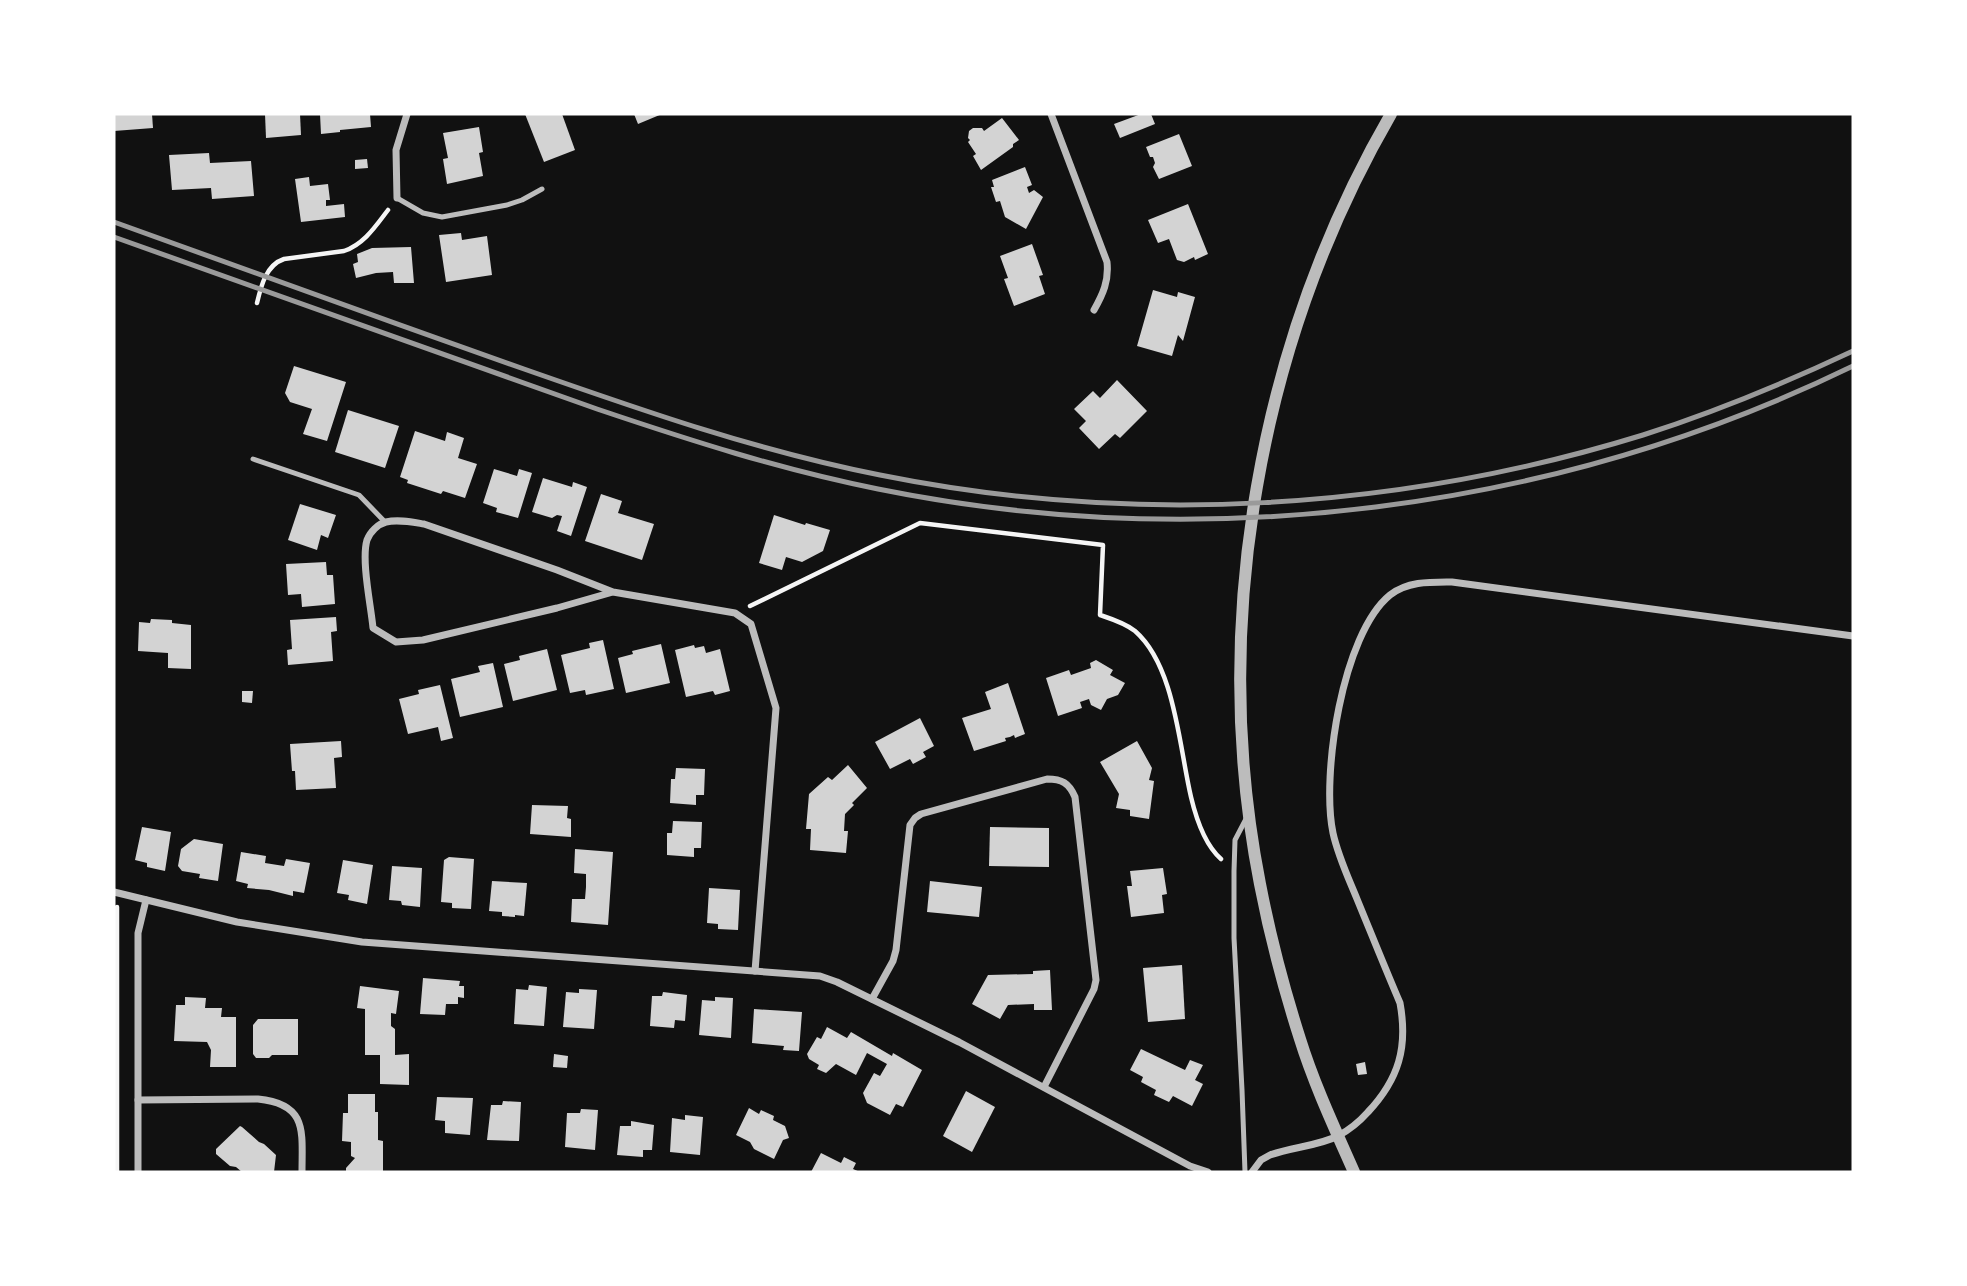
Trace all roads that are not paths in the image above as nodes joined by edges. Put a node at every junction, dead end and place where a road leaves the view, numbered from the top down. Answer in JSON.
{"nodes":[{"id":1,"x":407,"y":114,"type":"edge"},
{"id":2,"x":1051,"y":114,"type":"edge"},
{"id":3,"x":1390,"y":115,"type":"edge"},
{"id":4,"x":542,"y":189,"type":"dead end"},
{"id":5,"x":397,"y":198,"type":"joint"},
{"id":6,"x":1094,"y":310,"type":"dead end"},
{"id":7,"x":253,"y":459,"type":"dead end"},
{"id":8,"x":385,"y":522,"type":"junction"},
{"id":9,"x":613,"y":592,"type":"junction"},
{"id":10,"x":1853,"y":636,"type":"edge"},
{"id":11,"x":1249,"y":814,"type":"junction"},
{"id":12,"x":115,"y":892,"type":"edge"},
{"id":13,"x":146,"y":900,"type":"junction"},
{"id":14,"x":755,"y":971,"type":"junction"},
{"id":15,"x":872,"y":999,"type":"junction"},
{"id":16,"x":1044,"y":1087,"type":"junction"},
{"id":17,"x":138,"y":1100,"type":"junction"},
{"id":18,"x":1339,"y":1135,"type":"junction"},
{"id":19,"x":138,"y":1172,"type":"edge"},
{"id":20,"x":302,"y":1172,"type":"edge"},
{"id":21,"x":1208,"y":1172,"type":"edge"},
{"id":22,"x":1245,"y":1172,"type":"edge"},
{"id":23,"x":1252,"y":1172,"type":"edge"},
{"id":24,"x":1354,"y":1172,"type":"edge"}],
"edges":[{"from":1,"to":5,"type":"street"},
{"from":2,"to":6,"type":"street"},
{"from":3,"to":11,"type":"street"},
{"from":4,"to":5,"type":"lane"},
{"from":7,"to":8,"type":"lane"},
{"from":8,"to":9,"type":"street"},
{"from":8,"to":9,"type":"street"},
{"from":9,"to":14,"type":"street"},
{"from":10,"to":18,"type":"street"},
{"from":11,"to":18,"type":"street"},
{"from":11,"to":22,"type":"lane"},
{"from":12,"to":13,"type":"street"},
{"from":13,"to":14,"type":"street"},
{"from":13,"to":17,"type":"street"},
{"from":14,"to":15,"type":"street"},
{"from":15,"to":16,"type":"street"},
{"from":15,"to":16,"type":"street"},
{"from":16,"to":21,"type":"street"},
{"from":17,"to":19,"type":"street"},
{"from":17,"to":20,"type":"street"},
{"from":18,"to":23,"type":"street"},
{"from":18,"to":24,"type":"street"}]}
